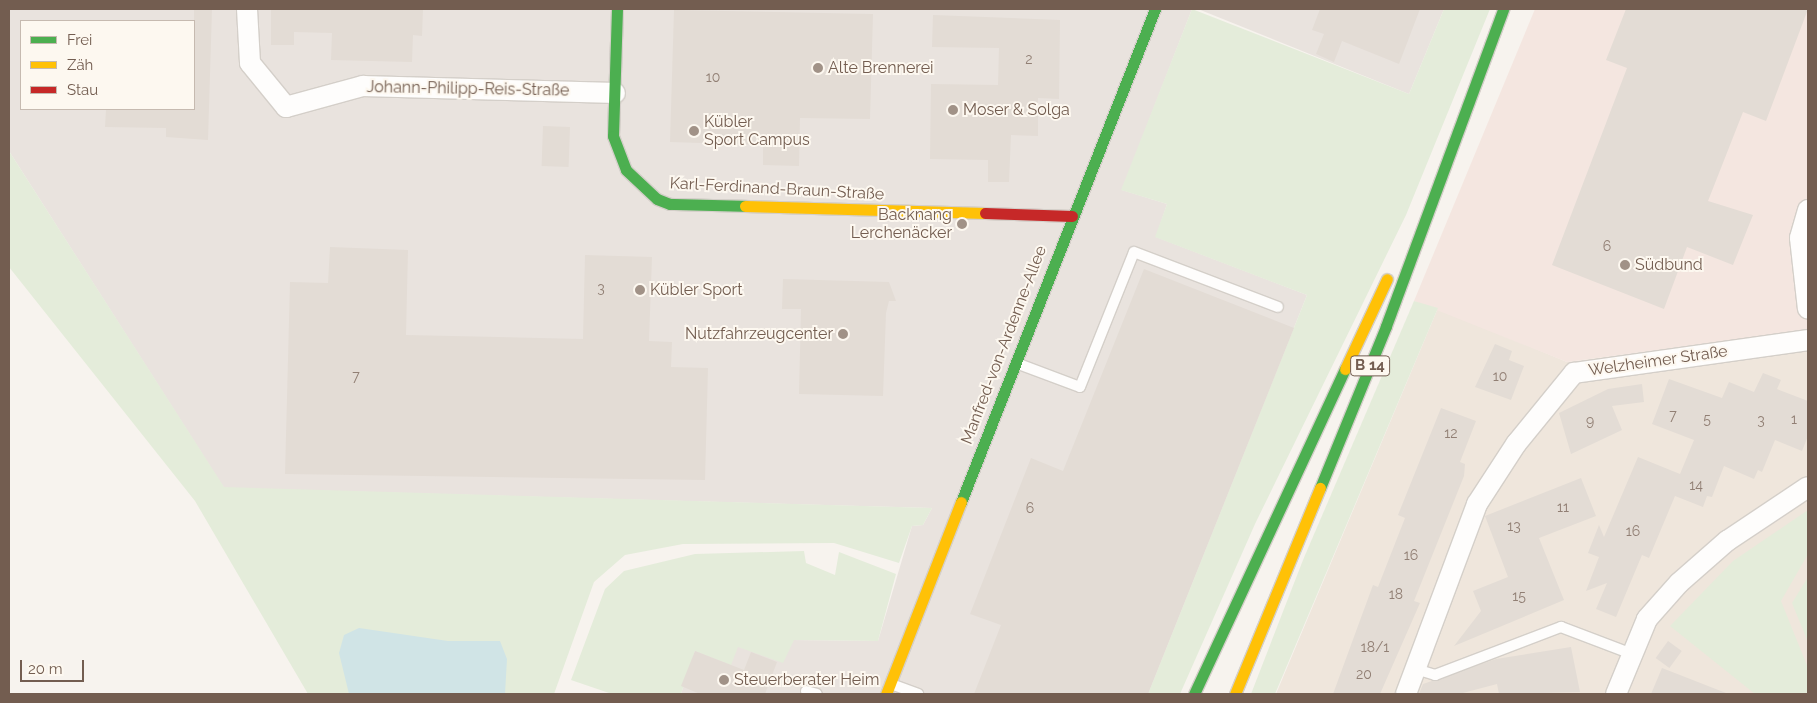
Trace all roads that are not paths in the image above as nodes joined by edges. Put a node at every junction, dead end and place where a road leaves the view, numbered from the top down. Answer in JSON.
{"nodes":[{"id":1,"x":247,"y":9,"type":"edge"},
{"id":2,"x":617,"y":9,"type":"edge"},
{"id":3,"x":1155,"y":9,"type":"edge"},
{"id":4,"x":1503,"y":9,"type":"edge"},
{"id":5,"x":615,"y":93,"type":"junction"},
{"id":6,"x":1435,"y":184,"type":"junction"},
{"id":7,"x":1808,"y":210,"type":"edge"},
{"id":8,"x":1072,"y":216,"type":"junction"},
{"id":9,"x":1278,"y":307,"type":"dead end"},
{"id":10,"x":1808,"y":309,"type":"edge"},
{"id":11,"x":1808,"y":340,"type":"edge"},
{"id":12,"x":1015,"y":363,"type":"junction"},
{"id":13,"x":1808,"y":487,"type":"edge"},
{"id":14,"x":1632,"y":654,"type":"junction"},
{"id":15,"x":1419,"y":670,"type":"junction"},
{"id":16,"x":888,"y":689,"type":"edge"},
{"id":17,"x":806,"y":690,"type":"dead end"},
{"id":18,"x":817,"y":694,"type":"edge"},
{"id":19,"x":918,"y":694,"type":"edge"},
{"id":20,"x":1194,"y":694,"type":"edge"},
{"id":21,"x":1235,"y":694,"type":"edge"},
{"id":22,"x":1406,"y":694,"type":"edge"},
{"id":23,"x":1616,"y":694,"type":"edge"}],
"edges":[{"from":1,"to":5,"type":"street","name":"Johann-Philipp-Reis-Straße"},
{"from":2,"to":5,"type":"street","name":"Karl-Ferdinand-Braun-Straße"},
{"from":3,"to":8,"type":"street","name":"Manfred-von-Ardenne-Allee"},
{"from":4,"to":6,"type":"street","number":"B 14"},
{"from":5,"to":8,"type":"street","name":"Karl-Ferdinand-Braun-Straße"},
{"from":6,"to":20,"type":"street","number":"B 14"},
{"from":6,"to":21,"type":"street","number":"B 14"},
{"from":7,"to":10,"type":"street"},
{"from":8,"to":12,"type":"street","name":"Manfred-von-Ardenne-Allee"},
{"from":9,"to":12,"type":"lane"},
{"from":11,"to":15,"type":"street","name":"Welzheimer Straße"},
{"from":12,"to":16,"type":"street","name":"Manfred-von-Ardenne-Allee"},
{"from":13,"to":14,"type":"street"},
{"from":14,"to":15,"type":"lane"},
{"from":14,"to":23,"type":"street"},
{"from":15,"to":22,"type":"street","name":"Welzheimer Straße"},
{"from":16,"to":19,"type":"lane"},
{"from":17,"to":18,"type":"lane"}]}
